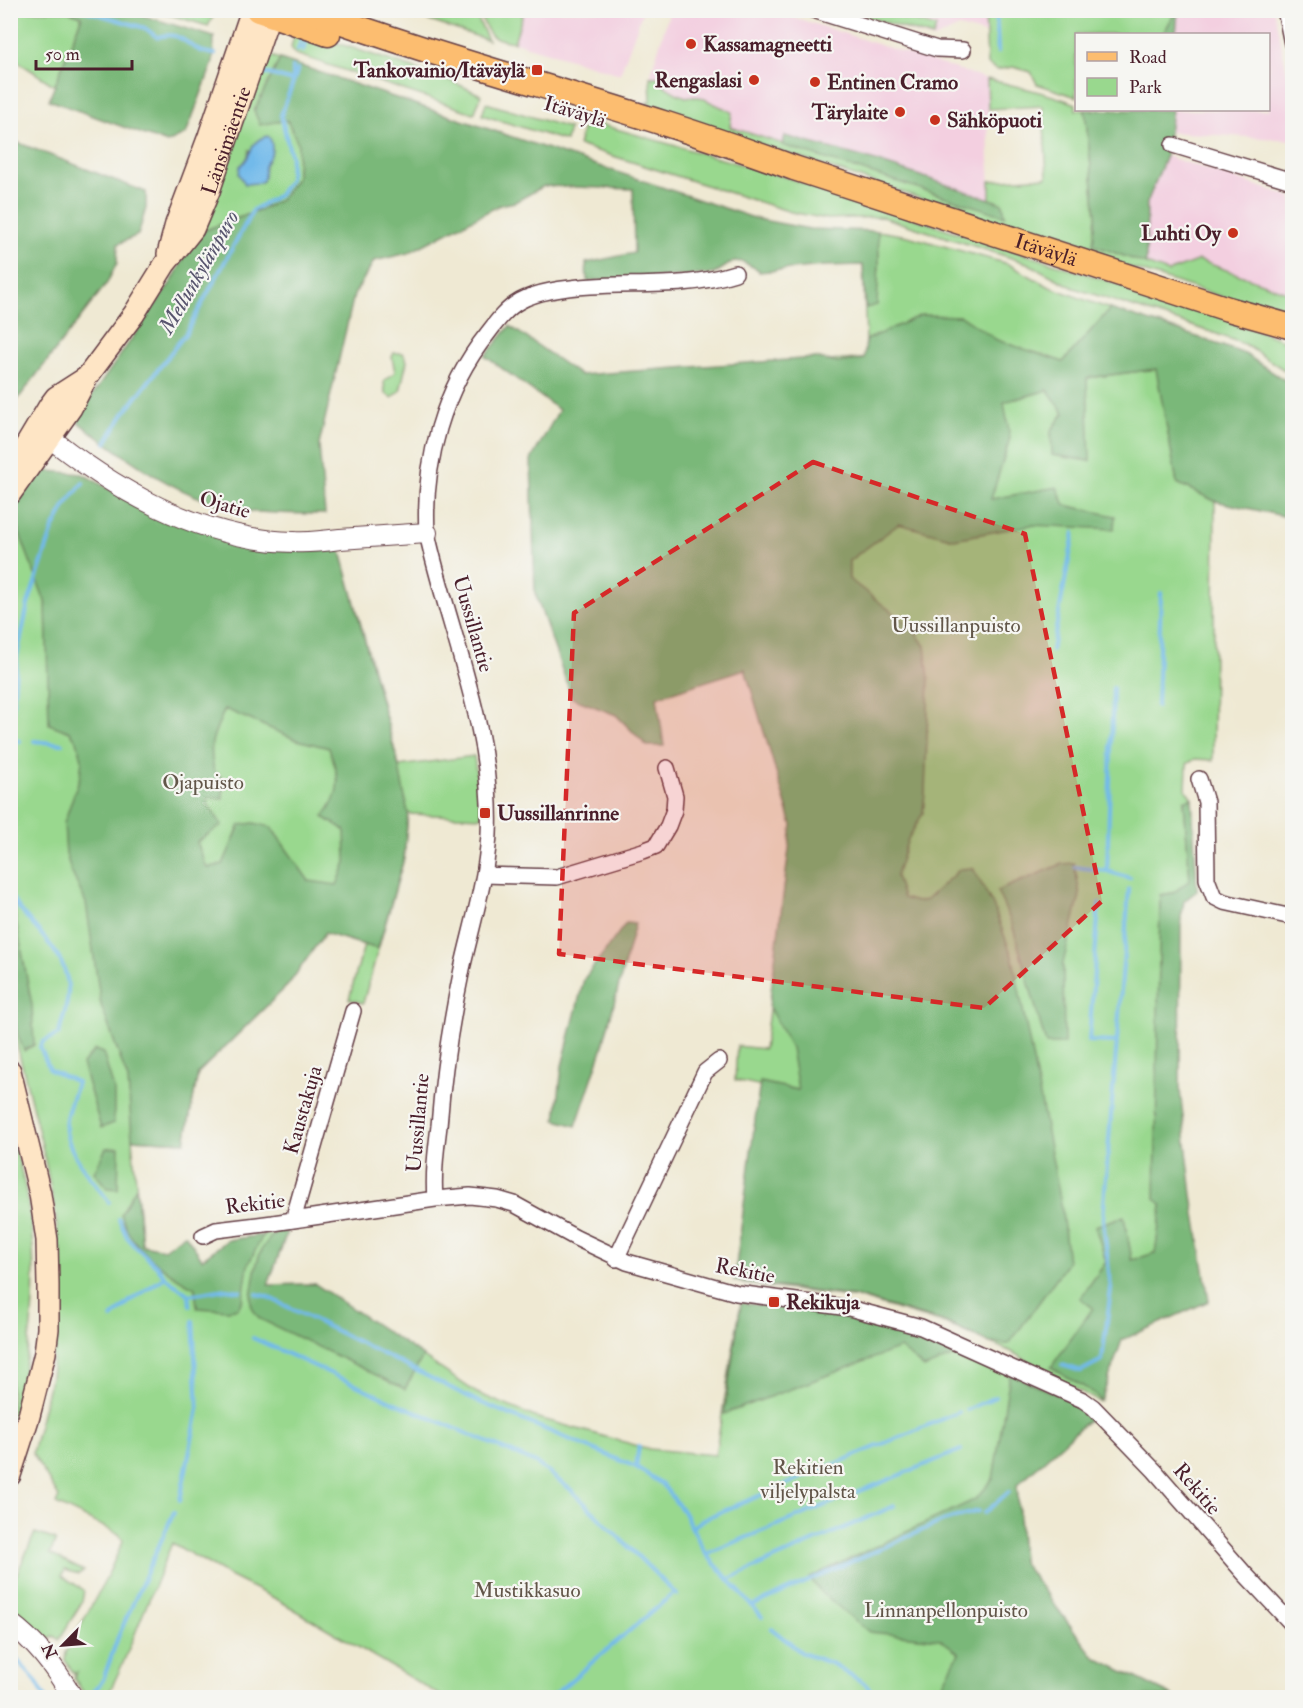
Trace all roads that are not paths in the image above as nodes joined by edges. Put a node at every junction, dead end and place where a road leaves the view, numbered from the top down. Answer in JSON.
{"nodes":[{"id":1,"x":308,"y":10,"type":"edge"},
{"id":2,"x":813,"y":10,"type":"edge"},
{"id":3,"x":1285,"y":10,"type":"edge"},
{"id":4,"x":262,"y":12,"type":"edge"},
{"id":5,"x":1293,"y":45,"type":"edge"},
{"id":6,"x":963,"y":50,"type":"dead end"},
{"id":7,"x":1173,"y":145,"type":"dead end"},
{"id":8,"x":794,"y":168,"type":"junction"},
{"id":9,"x":1293,"y":181,"type":"edge"},
{"id":10,"x":735,"y":273,"type":"dead end"},
{"id":11,"x":1228,"y":309,"type":"junction"},
{"id":12,"x":1293,"y":327,"type":"edge"},
{"id":13,"x":1293,"y":337,"type":"edge"},
{"id":14,"x":43,"y":432,"type":"junction"},
{"id":15,"x":10,"y":472,"type":"edge"},
{"id":16,"x":10,"y":494,"type":"edge"},
{"id":17,"x":427,"y":533,"type":"junction"},
{"id":18,"x":668,"y":768,"type":"dead end"},
{"id":19,"x":1199,"y":779,"type":"dead end"},
{"id":20,"x":484,"y":875,"type":"junction"},
{"id":21,"x":1293,"y":917,"type":"edge"},
{"id":22,"x":353,"y":1011,"type":"dead end"},
{"id":23,"x":719,"y":1061,"type":"dead end"},
{"id":24,"x":10,"y":1071,"type":"edge"},
{"id":25,"x":435,"y":1199,"type":"junction"},
{"id":26,"x":293,"y":1220,"type":"junction"},
{"id":27,"x":203,"y":1236,"type":"dead end"},
{"id":28,"x":616,"y":1259,"type":"junction"},
{"id":29,"x":11,"y":1468,"type":"edge"},
{"id":30,"x":10,"y":1623,"type":"edge"},
{"id":31,"x":1293,"y":1624,"type":"edge"},
{"id":32,"x":73,"y":1698,"type":"edge"}],
"edges":[{"from":1,"to":8,"type":"main road","name":"Itäväylä"},
{"from":2,"to":6,"type":"street"},
{"from":3,"to":5,"type":"street"},
{"from":4,"to":8,"type":"main road","name":"Itäväylä"},
{"from":4,"to":14,"type":"main road","name":"Länsimäentie"},
{"from":7,"to":9,"type":"street"},
{"from":8,"to":11,"type":"main road","name":"Itäväylä"},
{"from":10,"to":17,"type":"street","name":"Uussillantie"},
{"from":11,"to":12,"type":"main road","name":"Itäväylä"},
{"from":11,"to":13,"type":"main road","name":"Itäväylä"},
{"from":14,"to":15,"type":"main road","name":"Länsimäentie"},
{"from":14,"to":16,"type":"main road","name":"Länsimäentie"},
{"from":14,"to":17,"type":"street","name":"Ojatie"},
{"from":17,"to":20,"type":"street","name":"Uussillantie"},
{"from":18,"to":20,"type":"street"},
{"from":19,"to":21,"type":"street"},
{"from":20,"to":25,"type":"street","name":"Uussillantie"},
{"from":22,"to":26,"type":"street","name":"Kaustakuja"},
{"from":23,"to":28,"type":"street"},
{"from":24,"to":29,"type":"main road"},
{"from":25,"to":26,"type":"street","name":"Rekitie"},
{"from":25,"to":28,"type":"street","name":"Rekitie"},
{"from":26,"to":27,"type":"street","name":"Rekitie"},
{"from":28,"to":31,"type":"street","name":"Rekitie"},
{"from":30,"to":32,"type":"street"}]}
